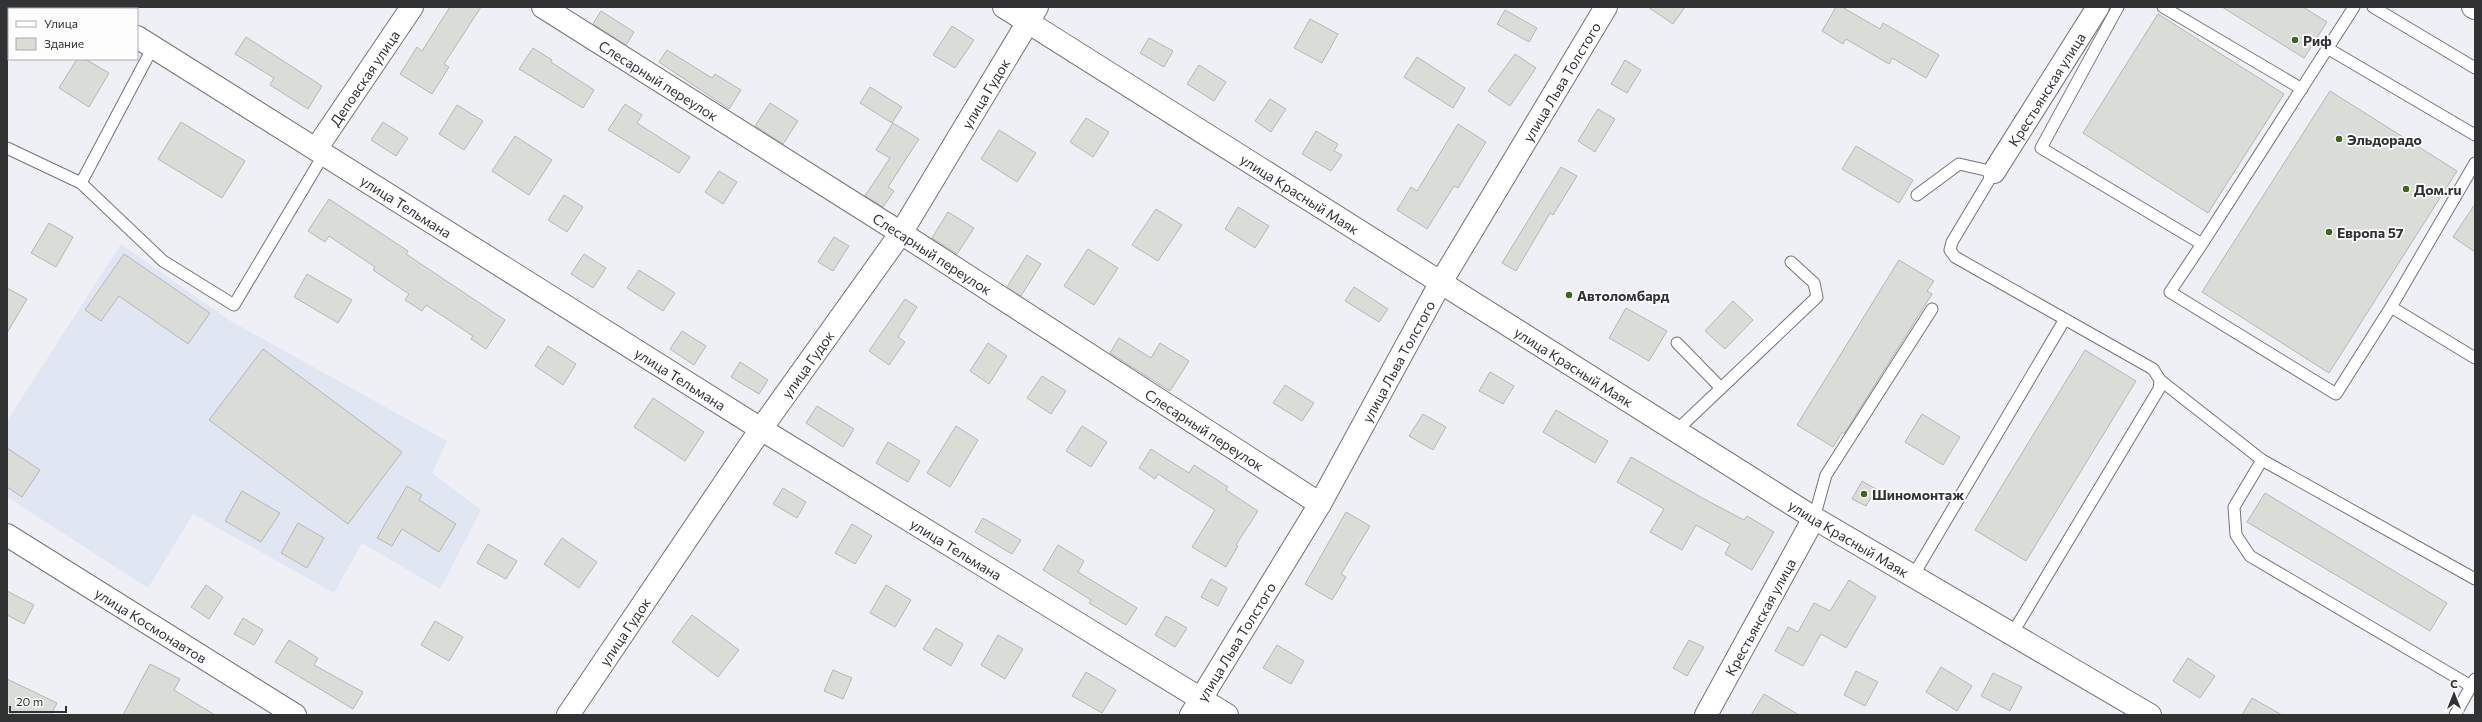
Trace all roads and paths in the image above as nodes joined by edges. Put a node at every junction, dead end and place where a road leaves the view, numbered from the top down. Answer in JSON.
{"nodes":[{"id":1,"x":412,"y":7,"type":"edge"},
{"id":2,"x":543,"y":7,"type":"edge"},
{"id":3,"x":1004,"y":7,"type":"edge"},
{"id":4,"x":1606,"y":7,"type":"edge"},
{"id":5,"x":2098,"y":7,"type":"edge"},
{"id":6,"x":2118,"y":7,"type":"edge"},
{"id":7,"x":2163,"y":7,"type":"edge"},
{"id":8,"x":2354,"y":7,"type":"edge"},
{"id":9,"x":2373,"y":7,"type":"edge"},
{"id":10,"x":1032,"y":14,"type":"edge"},
{"id":11,"x":145,"y":42,"type":"edge"},
{"id":12,"x":2327,"y":48,"type":"junction"},
{"id":13,"x":138,"y":57,"type":"edge"},
{"id":14,"x":137,"y":60,"type":"edge"},
{"id":15,"x":2475,"y":68,"type":"edge"},
{"id":16,"x":2302,"y":89,"type":"junction"},
{"id":17,"x":2475,"y":135,"type":"edge"},
{"id":18,"x":7,"y":148,"type":"edge"},
{"id":19,"x":320,"y":152,"type":"junction"},
{"id":20,"x":2475,"y":163,"type":"edge"},
{"id":21,"x":1994,"y":172,"type":"junction"},
{"id":22,"x":81,"y":183,"type":"junction"},
{"id":23,"x":1917,"y":195,"type":"dead end"},
{"id":24,"x":901,"y":233,"type":"junction"},
{"id":25,"x":2202,"y":244,"type":"junction"},
{"id":26,"x":1790,"y":262,"type":"dead end"},
{"id":27,"x":1441,"y":282,"type":"junction"},
{"id":28,"x":2391,"y":307,"type":"junction"},
{"id":29,"x":1932,"y":309,"type":"dead end"},
{"id":30,"x":2065,"y":319,"type":"junction"},
{"id":31,"x":1677,"y":343,"type":"dead end"},
{"id":32,"x":2475,"y":358,"type":"edge"},
{"id":33,"x":2160,"y":380,"type":"junction"},
{"id":34,"x":1721,"y":388,"type":"junction"},
{"id":35,"x":761,"y":429,"type":"junction"},
{"id":36,"x":1676,"y":430,"type":"junction"},
{"id":37,"x":2262,"y":460,"type":"junction"},
{"id":38,"x":1320,"y":504,"type":"junction"},
{"id":39,"x":1814,"y":518,"type":"junction"},
{"id":40,"x":7,"y":535,"type":"edge"},
{"id":41,"x":1913,"y":576,"type":"junction"},
{"id":42,"x":2475,"y":579,"type":"edge"},
{"id":43,"x":2012,"y":634,"type":"junction"},
{"id":44,"x":2473,"y":683,"type":"edge"},
{"id":45,"x":1196,"y":707,"type":"edge"},
{"id":46,"x":295,"y":715,"type":"edge"},
{"id":47,"x":568,"y":715,"type":"edge"},
{"id":48,"x":1226,"y":715,"type":"edge"},
{"id":49,"x":1706,"y":715,"type":"edge"},
{"id":50,"x":2150,"y":715,"type":"edge"},
{"id":51,"x":2455,"y":715,"type":"edge"}],
"edges":[{"from":1,"to":19,"type":"street","name":"Деповская улица"},
{"from":2,"to":24,"type":"street","name":"Слесарный переулок"},
{"from":3,"to":10,"type":"street","name":"улица Красный Маяк"},
{"from":4,"to":27,"type":"street","name":"улица Льва Толстого"},
{"from":5,"to":21,"type":"street","name":"Крестьянская улица"},
{"from":6,"to":25,"type":"lane"},
{"from":7,"to":16,"type":"lane"},
{"from":8,"to":12,"type":"lane"},
{"from":9,"to":15,"type":"lane"},
{"from":10,"to":24,"type":"street","name":"улица Гудок"},
{"from":10,"to":27,"type":"street","name":"улица Красный Маяк"},
{"from":11,"to":13,"type":"lane"},
{"from":11,"to":19,"type":"street","name":"улица Тельмана"},
{"from":12,"to":16,"type":"lane"},
{"from":12,"to":17,"type":"lane"},
{"from":14,"to":22,"type":"lane"},
{"from":16,"to":25,"type":"lane"},
{"from":18,"to":22,"type":"lane"},
{"from":19,"to":22,"type":"lane"},
{"from":19,"to":35,"type":"street","name":"улица Тельмана"},
{"from":20,"to":28,"type":"lane"},
{"from":21,"to":23,"type":"lane"},
{"from":21,"to":30,"type":"lane"},
{"from":24,"to":35,"type":"street","name":"улица Гудок"},
{"from":24,"to":38,"type":"street","name":"Слесарный переулок"},
{"from":25,"to":28,"type":"lane"},
{"from":26,"to":34,"type":"lane"},
{"from":27,"to":36,"type":"street","name":"улица Красный Маяк"},
{"from":27,"to":38,"type":"street","name":"улица Льва Толстого"},
{"from":28,"to":32,"type":"lane"},
{"from":29,"to":39,"type":"lane"},
{"from":30,"to":33,"type":"lane"},
{"from":30,"to":41,"type":"lane"},
{"from":31,"to":34,"type":"lane"},
{"from":33,"to":37,"type":"lane"},
{"from":33,"to":43,"type":"lane"},
{"from":34,"to":36,"type":"lane"},
{"from":35,"to":45,"type":"street","name":"улица Тельмана"},
{"from":35,"to":47,"type":"street","name":"улица Гудок"},
{"from":36,"to":39,"type":"street","name":"улица Красный Маяк"},
{"from":37,"to":42,"type":"lane"},
{"from":37,"to":44,"type":"lane"},
{"from":38,"to":45,"type":"street","name":"улица Льва Толстого"},
{"from":39,"to":41,"type":"street","name":"улица Красный Маяк"},
{"from":39,"to":49,"type":"street","name":"Крестьянская улица"},
{"from":40,"to":46,"type":"street","name":"улица Космонавтов"},
{"from":41,"to":43,"type":"street","name":"улица Красный Маяк"},
{"from":43,"to":50,"type":"street","name":"улица Красный Маяк"},
{"from":44,"to":51,"type":"lane"},
{"from":45,"to":48,"type":"street","name":"улица Тельмана"}]}
